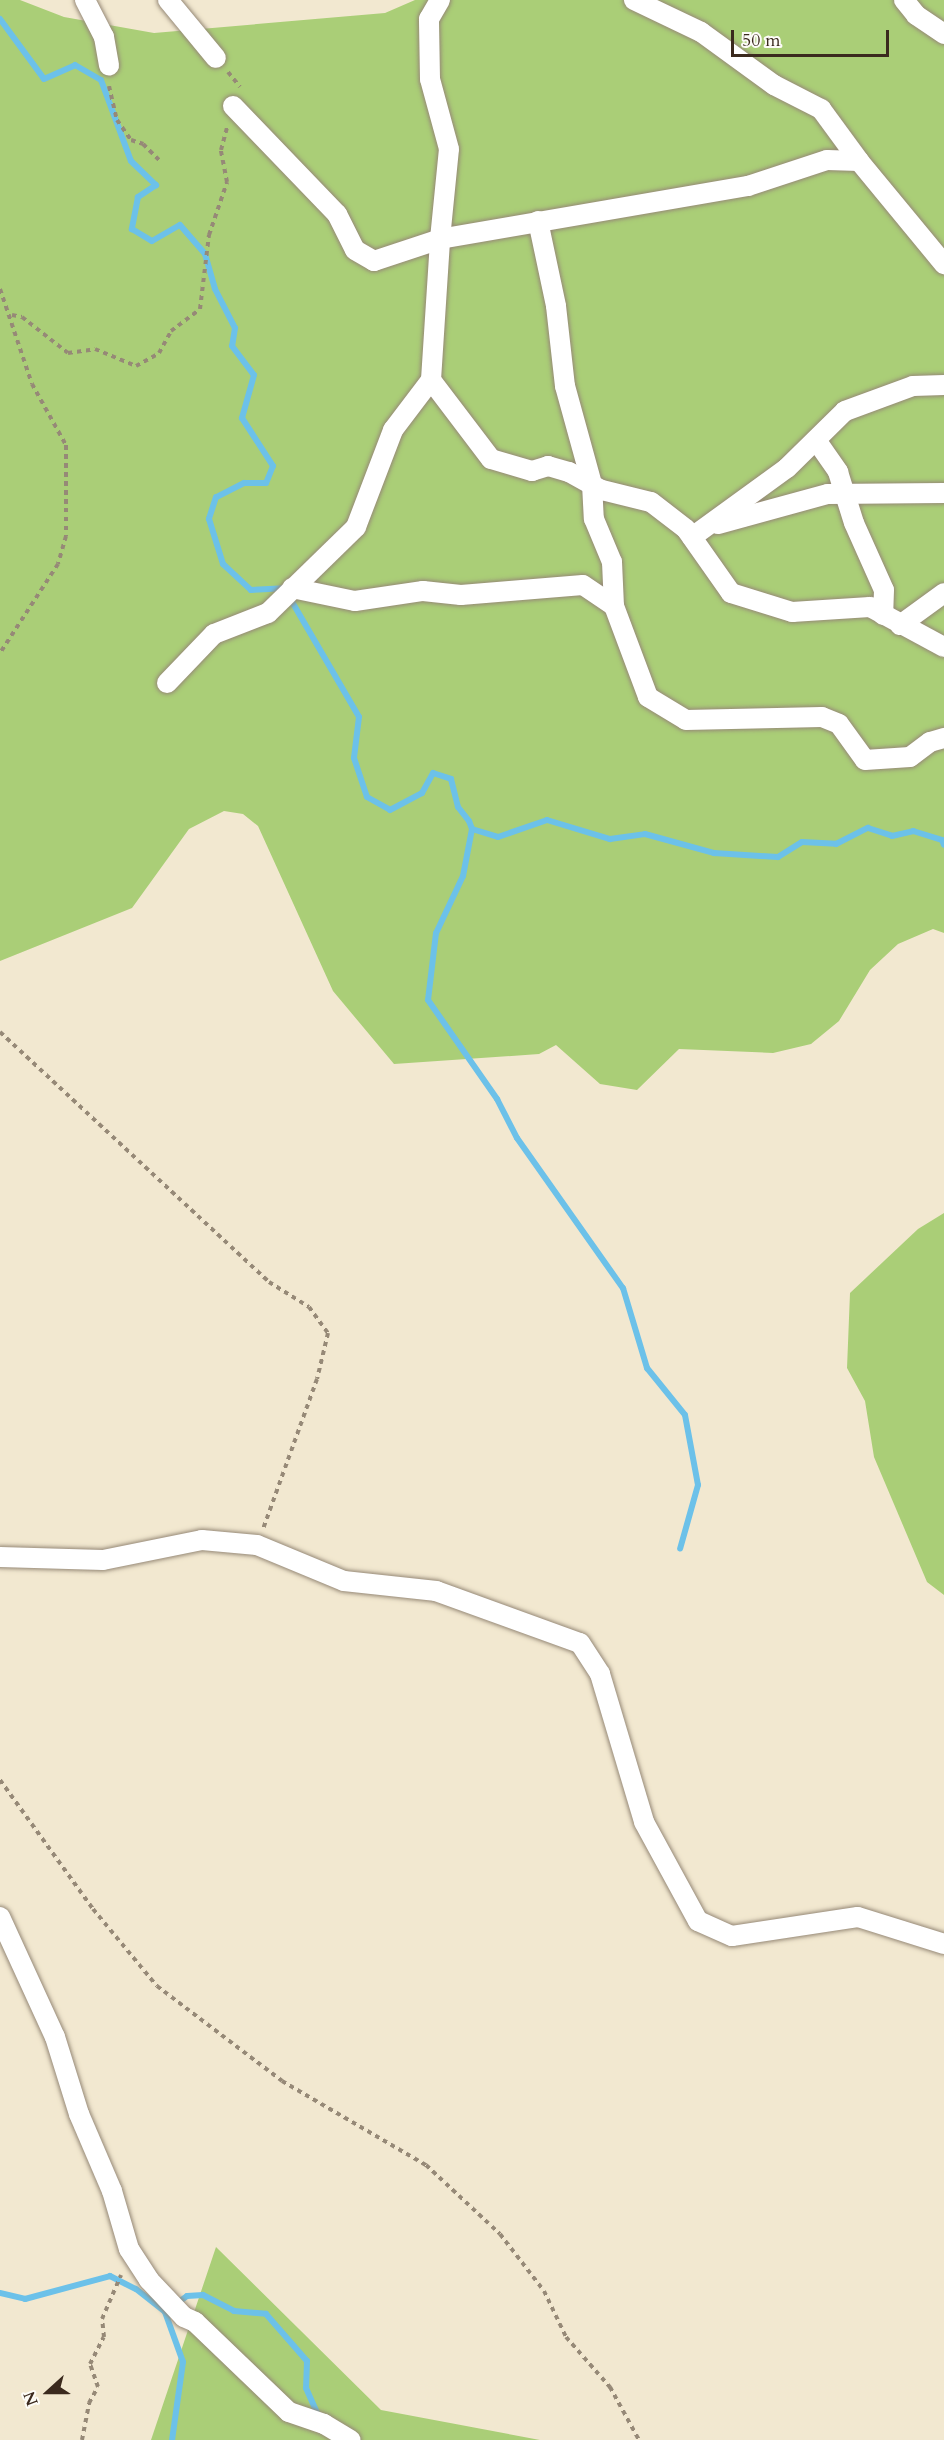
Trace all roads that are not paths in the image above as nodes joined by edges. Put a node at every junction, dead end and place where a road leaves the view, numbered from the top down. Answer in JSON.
{"nodes":[{"id":1,"x":86,"y":0,"type":"edge"},
{"id":2,"x":168,"y":0,"type":"edge"},
{"id":3,"x":440,"y":0,"type":"edge"},
{"id":4,"x":634,"y":0,"type":"edge"},
{"id":5,"x":904,"y":0,"type":"edge"},
{"id":6,"x":944,"y":34,"type":"edge"},
{"id":7,"x":216,"y":58,"type":"road end"},
{"id":8,"x":109,"y":66,"type":"road end"},
{"id":9,"x":233,"y":106,"type":"road end"},
{"id":10,"x":859,"y":161,"type":"junction"},
{"id":11,"x":538,"y":221,"type":"junction"},
{"id":12,"x":440,"y":239,"type":"junction"},
{"id":13,"x":944,"y":264,"type":"edge"},
{"id":14,"x":431,"y":380,"type":"junction"},
{"id":15,"x":944,"y":385,"type":"edge"},
{"id":16,"x":816,"y":440,"type":"junction"},
{"id":17,"x":592,"y":484,"type":"junction"},
{"id":18,"x":944,"y":493,"type":"edge"},
{"id":19,"x":843,"y":494,"type":"junction"},
{"id":20,"x":709,"y":526,"type":"junction"},
{"id":21,"x":692,"y":537,"type":"junction"},
{"id":22,"x":292,"y":588,"type":"junction"},
{"id":23,"x":944,"y":593,"type":"edge"},
{"id":24,"x":614,"y":606,"type":"junction"},
{"id":25,"x":892,"y":620,"type":"junction"},
{"id":26,"x":944,"y":647,"type":"edge"},
{"id":27,"x":166,"y":683,"type":"dead end"},
{"id":28,"x":944,"y":738,"type":"edge"},
{"id":29,"x":0,"y":1557,"type":"edge"},
{"id":30,"x":0,"y":1917,"type":"edge"},
{"id":31,"x":944,"y":1944,"type":"edge"},
{"id":32,"x":351,"y":2440,"type":"edge"}],
"edges":[{"from":1,"to":8,"type":"street"},
{"from":2,"to":7,"type":"street"},
{"from":3,"to":12,"type":"street"},
{"from":4,"to":10,"type":"street"},
{"from":5,"to":6,"type":"street"},
{"from":9,"to":12,"type":"street"},
{"from":10,"to":11,"type":"street"},
{"from":10,"to":13,"type":"street"},
{"from":11,"to":12,"type":"street"},
{"from":11,"to":17,"type":"street"},
{"from":12,"to":14,"type":"street"},
{"from":14,"to":17,"type":"street"},
{"from":14,"to":22,"type":"street"},
{"from":15,"to":16,"type":"street"},
{"from":16,"to":19,"type":"street"},
{"from":16,"to":20,"type":"street"},
{"from":17,"to":21,"type":"street"},
{"from":17,"to":24,"type":"street"},
{"from":18,"to":19,"type":"street"},
{"from":19,"to":20,"type":"street"},
{"from":19,"to":25,"type":"street"},
{"from":20,"to":21,"type":"street"},
{"from":21,"to":25,"type":"street"},
{"from":22,"to":24,"type":"street"},
{"from":22,"to":27,"type":"street"},
{"from":23,"to":25,"type":"street"},
{"from":24,"to":28,"type":"street"},
{"from":25,"to":26,"type":"street"},
{"from":29,"to":31,"type":"street"},
{"from":30,"to":32,"type":"street"}]}
